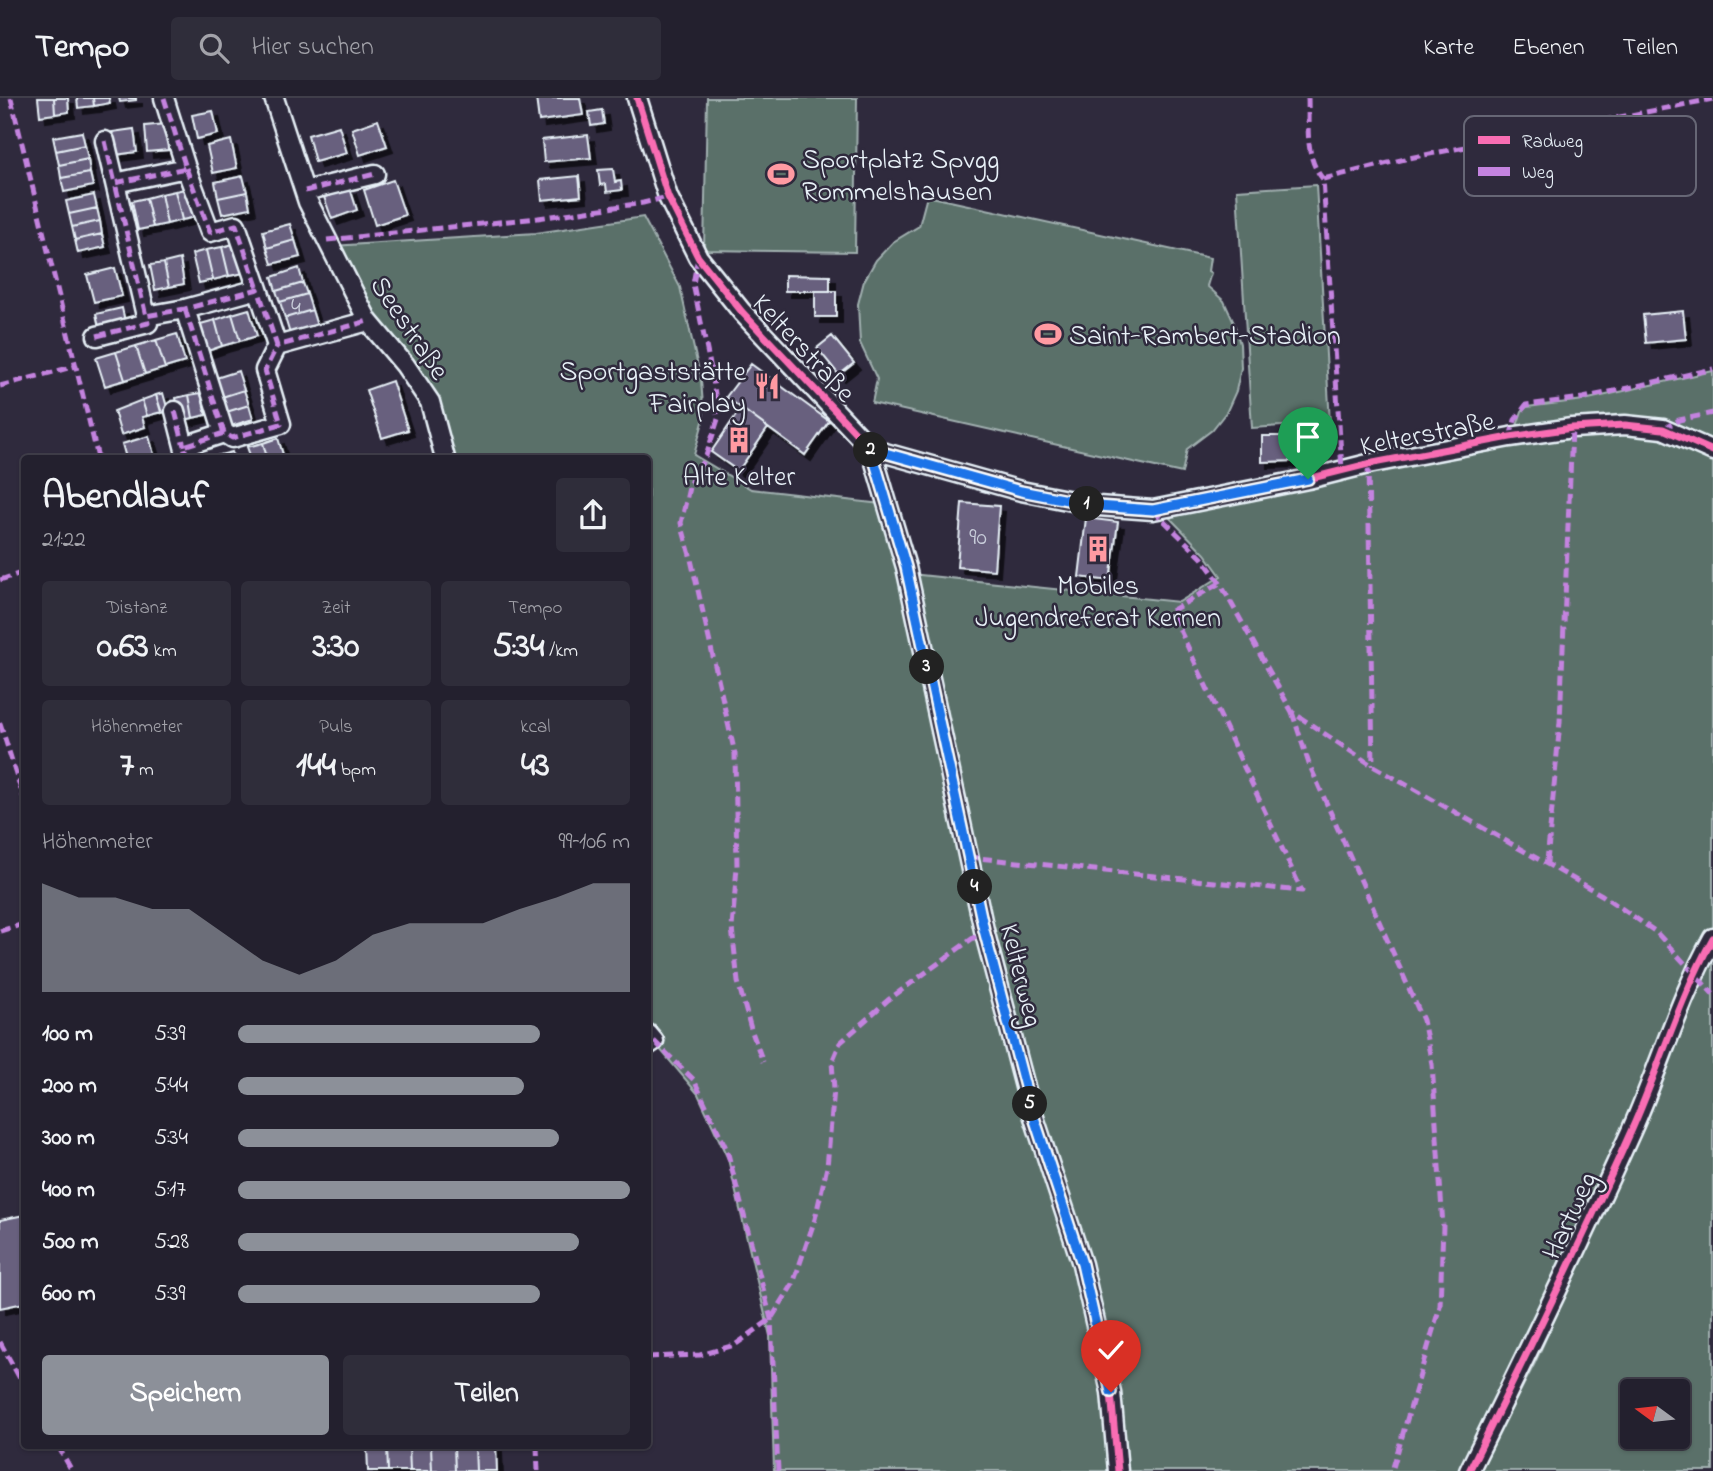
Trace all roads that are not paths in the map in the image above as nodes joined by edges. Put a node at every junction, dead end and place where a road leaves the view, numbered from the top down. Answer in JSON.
{"nodes":[{"id":1,"x":164,"y":98,"type":"edge"},
{"id":2,"x":274,"y":98,"type":"edge"},
{"id":3,"x":637,"y":98,"type":"edge"},
{"id":4,"x":105,"y":141,"type":"dead end"},
{"id":5,"x":186,"y":168,"type":"junction"},
{"id":6,"x":375,"y":174,"type":"dead end"},
{"id":7,"x":115,"y":183,"type":"junction"},
{"id":8,"x":305,"y":191,"type":"junction"},
{"id":9,"x":258,"y":289,"type":"junction"},
{"id":10,"x":185,"y":309,"type":"junction"},
{"id":11,"x":146,"y":316,"type":"junction"},
{"id":12,"x":368,"y":321,"type":"junction"},
{"id":13,"x":97,"y":336,"type":"dead end"},
{"id":14,"x":277,"y":346,"type":"junction"},
{"id":15,"x":175,"y":411,"type":"dead end"},
{"id":16,"x":224,"y":433,"type":"junction"},
{"id":17,"x":871,"y":449,"type":"junction"},
{"id":18,"x":1713,"y":451,"type":"edge"},
{"id":19,"x":186,"y":452,"type":"edge"},
{"id":20,"x":444,"y":455,"type":"edge"},
{"id":21,"x":1713,"y":938,"type":"edge"},
{"id":22,"x":1118,"y":1471,"type":"edge"},
{"id":23,"x":1469,"y":1471,"type":"edge"}],
"edges":[{"from":1,"to":5,"type":"street"},
{"from":2,"to":8,"type":"street","name":"Seestraße"},
{"from":3,"to":17,"type":"street","name":"Kelterstraße"},
{"from":4,"to":7,"type":"street"},
{"from":5,"to":7,"type":"street"},
{"from":5,"to":9,"type":"street"},
{"from":6,"to":8,"type":"street"},
{"from":7,"to":11,"type":"street"},
{"from":8,"to":12,"type":"street","name":"Seestraße"},
{"from":9,"to":10,"type":"street"},
{"from":9,"to":14,"type":"street"},
{"from":10,"to":11,"type":"street"},
{"from":10,"to":16,"type":"street"},
{"from":11,"to":13,"type":"street"},
{"from":12,"to":14,"type":"street"},
{"from":12,"to":20,"type":"street","name":"Seestraße"},
{"from":14,"to":16,"type":"street"},
{"from":15,"to":19,"type":"street"},
{"from":16,"to":19,"type":"street"},
{"from":17,"to":18,"type":"street","name":"Kelterstraße"},
{"from":17,"to":22,"type":"street","name":"Kelterweg"},
{"from":21,"to":23,"type":"street","name":"Hartweg"}]}
